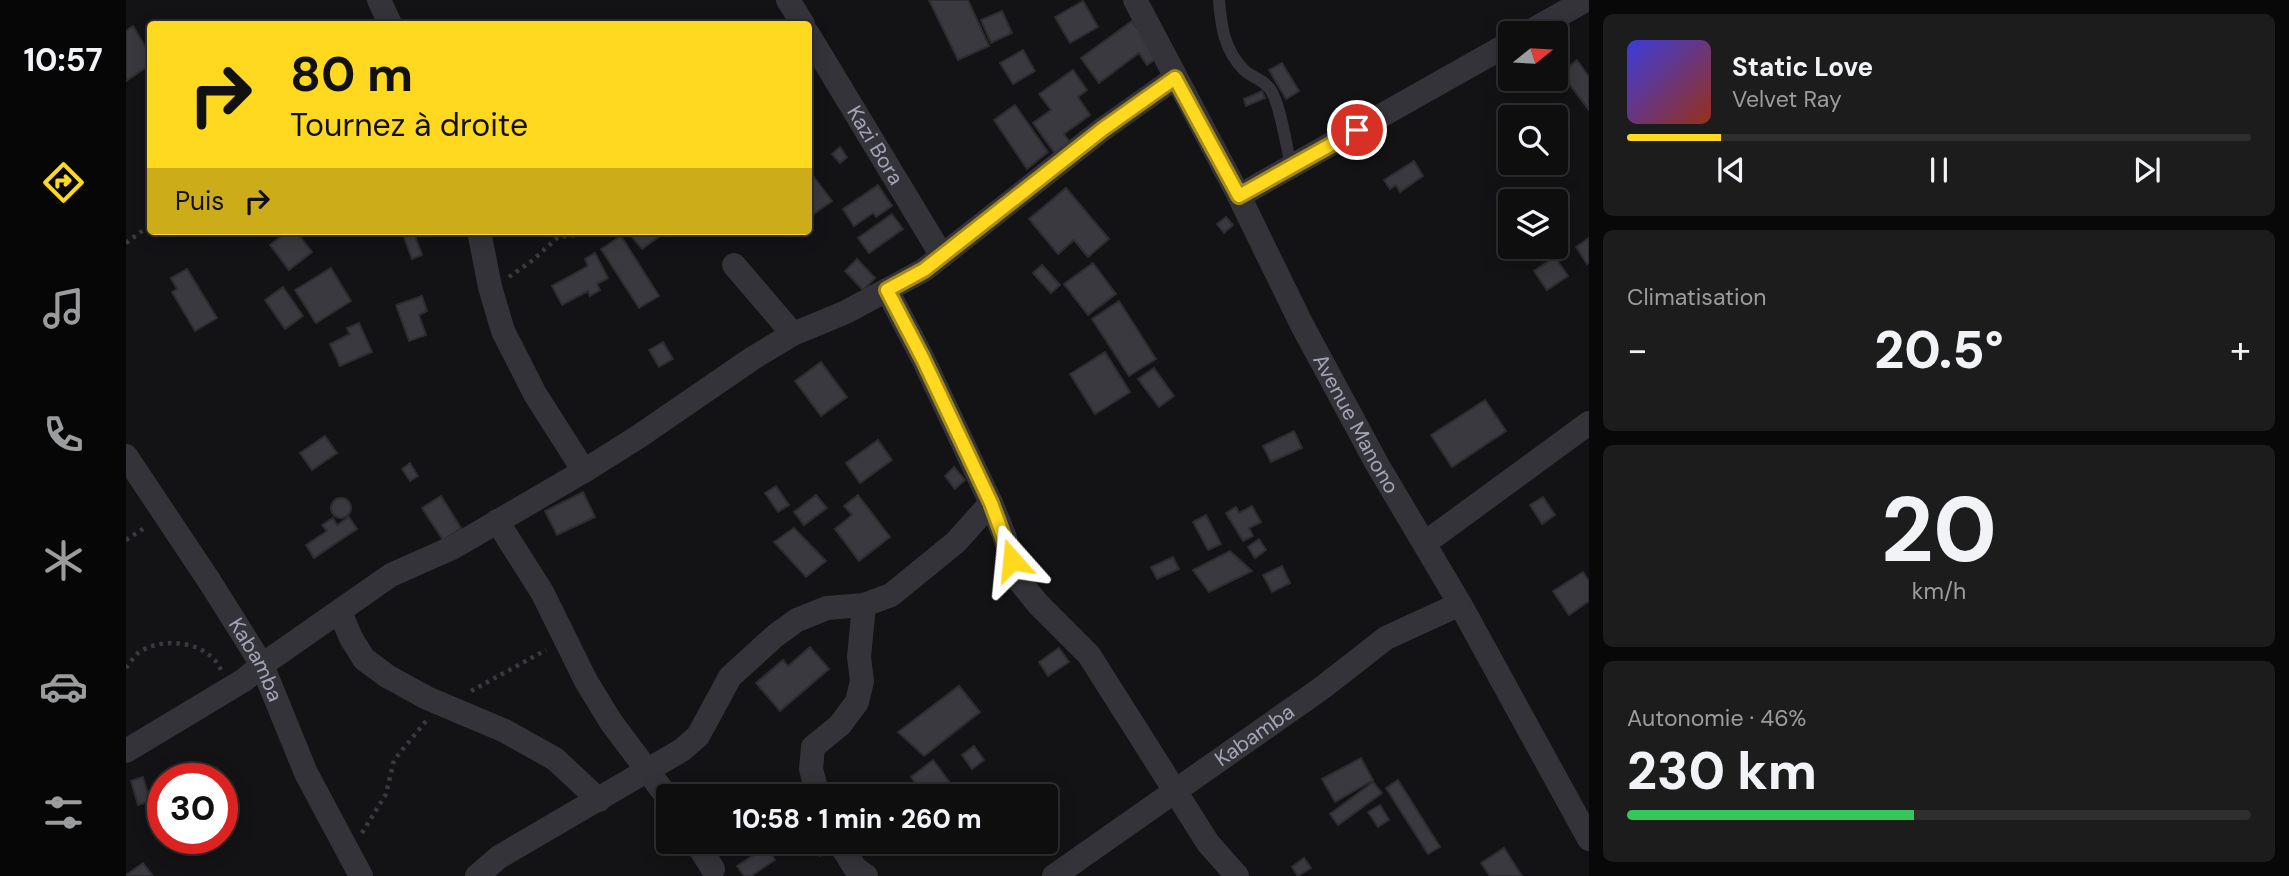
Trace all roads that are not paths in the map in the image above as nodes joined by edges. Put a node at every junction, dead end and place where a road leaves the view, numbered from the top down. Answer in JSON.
{"nodes":[{"id":1,"x":379,"y":0,"type":"edge"},
{"id":2,"x":788,"y":0,"type":"edge"},
{"id":3,"x":1135,"y":0,"type":"edge"},
{"id":4,"x":1219,"y":0,"type":"edge"},
{"id":5,"x":1586,"y":0,"type":"edge"},
{"id":6,"x":389,"y":21,"type":"edge"},
{"id":7,"x":801,"y":21,"type":"edge"},
{"id":8,"x":1548,"y":21,"type":"edge"},
{"id":9,"x":812,"y":41,"type":"edge"},
{"id":10,"x":1498,"y":50,"type":"edge"},
{"id":11,"x":1175,"y":78,"type":"junction"},
{"id":12,"x":1291,"y":167,"type":"junction"},
{"id":13,"x":1239,"y":196,"type":"junction"},
{"id":14,"x":480,"y":235,"type":"edge"},
{"id":15,"x":942,"y":256,"type":"junction"},
{"id":16,"x":734,"y":264,"type":"dead end"},
{"id":17,"x":887,"y":290,"type":"junction"},
{"id":18,"x":793,"y":334,"type":"junction"},
{"id":19,"x":1589,"y":423,"type":"edge"},
{"id":20,"x":126,"y":456,"type":"edge"},
{"id":21,"x":584,"y":471,"type":"junction"},
{"id":22,"x":991,"y":503,"type":"junction"},
{"id":23,"x":497,"y":521,"type":"junction"},
{"id":24,"x":1425,"y":543,"type":"junction"},
{"id":25,"x":1460,"y":604,"type":"junction"},
{"id":26,"x":864,"y":605,"type":"junction"},
{"id":27,"x":340,"y":612,"type":"junction"},
{"id":28,"x":262,"y":665,"type":"junction"},
{"id":29,"x":126,"y":751,"type":"edge"},
{"id":30,"x":647,"y":770,"type":"junction"},
{"id":31,"x":658,"y":784,"type":"edge"},
{"id":32,"x":815,"y":784,"type":"edge"},
{"id":33,"x":1174,"y":791,"type":"junction"},
{"id":34,"x":599,"y":800,"type":"junction"},
{"id":35,"x":1589,"y":839,"type":"edge"},
{"id":36,"x":704,"y":854,"type":"edge"},
{"id":37,"x":846,"y":854,"type":"edge"},
{"id":38,"x":713,"y":869,"type":"dead end"},
{"id":39,"x":361,"y":876,"type":"edge"},
{"id":40,"x":477,"y":876,"type":"edge"},
{"id":41,"x":866,"y":876,"type":"edge"},
{"id":42,"x":1055,"y":876,"type":"edge"},
{"id":43,"x":1237,"y":876,"type":"edge"}],
"edges":[{"from":1,"to":6,"type":"street"},
{"from":2,"to":7,"type":"street"},
{"from":3,"to":11,"type":"street","name":"Avenue Manono"},
{"from":4,"to":12,"type":"lane"},
{"from":5,"to":8,"type":"street"},
{"from":9,"to":15,"type":"street","name":"Kazi Bora"},
{"from":10,"to":12,"type":"street"},
{"from":11,"to":13,"type":"street","name":"Avenue Manono"},
{"from":11,"to":15,"type":"street"},
{"from":12,"to":13,"type":"street"},
{"from":13,"to":24,"type":"street","name":"Avenue Manono"},
{"from":14,"to":21,"type":"street"},
{"from":15,"to":17,"type":"street"},
{"from":16,"to":18,"type":"street"},
{"from":17,"to":18,"type":"street"},
{"from":17,"to":22,"type":"street"},
{"from":18,"to":21,"type":"street"},
{"from":19,"to":24,"type":"street"},
{"from":20,"to":28,"type":"street","name":"Kabamba"},
{"from":21,"to":23,"type":"street"},
{"from":22,"to":26,"type":"street"},
{"from":22,"to":33,"type":"street"},
{"from":23,"to":27,"type":"street"},
{"from":23,"to":30,"type":"street"},
{"from":24,"to":25,"type":"street","name":"Avenue Manono"},
{"from":25,"to":33,"type":"street","name":"Kabamba"},
{"from":25,"to":35,"type":"street","name":"Avenue Manono"},
{"from":26,"to":30,"type":"street"},
{"from":26,"to":32,"type":"street"},
{"from":27,"to":28,"type":"street"},
{"from":27,"to":34,"type":"street"},
{"from":28,"to":29,"type":"street"},
{"from":28,"to":39,"type":"street","name":"Kabamba"},
{"from":30,"to":31,"type":"street"},
{"from":30,"to":34,"type":"street"},
{"from":33,"to":42,"type":"street","name":"Kabamba"},
{"from":33,"to":43,"type":"street"},
{"from":34,"to":40,"type":"street"},
{"from":36,"to":38,"type":"street"},
{"from":37,"to":41,"type":"street"}]}
